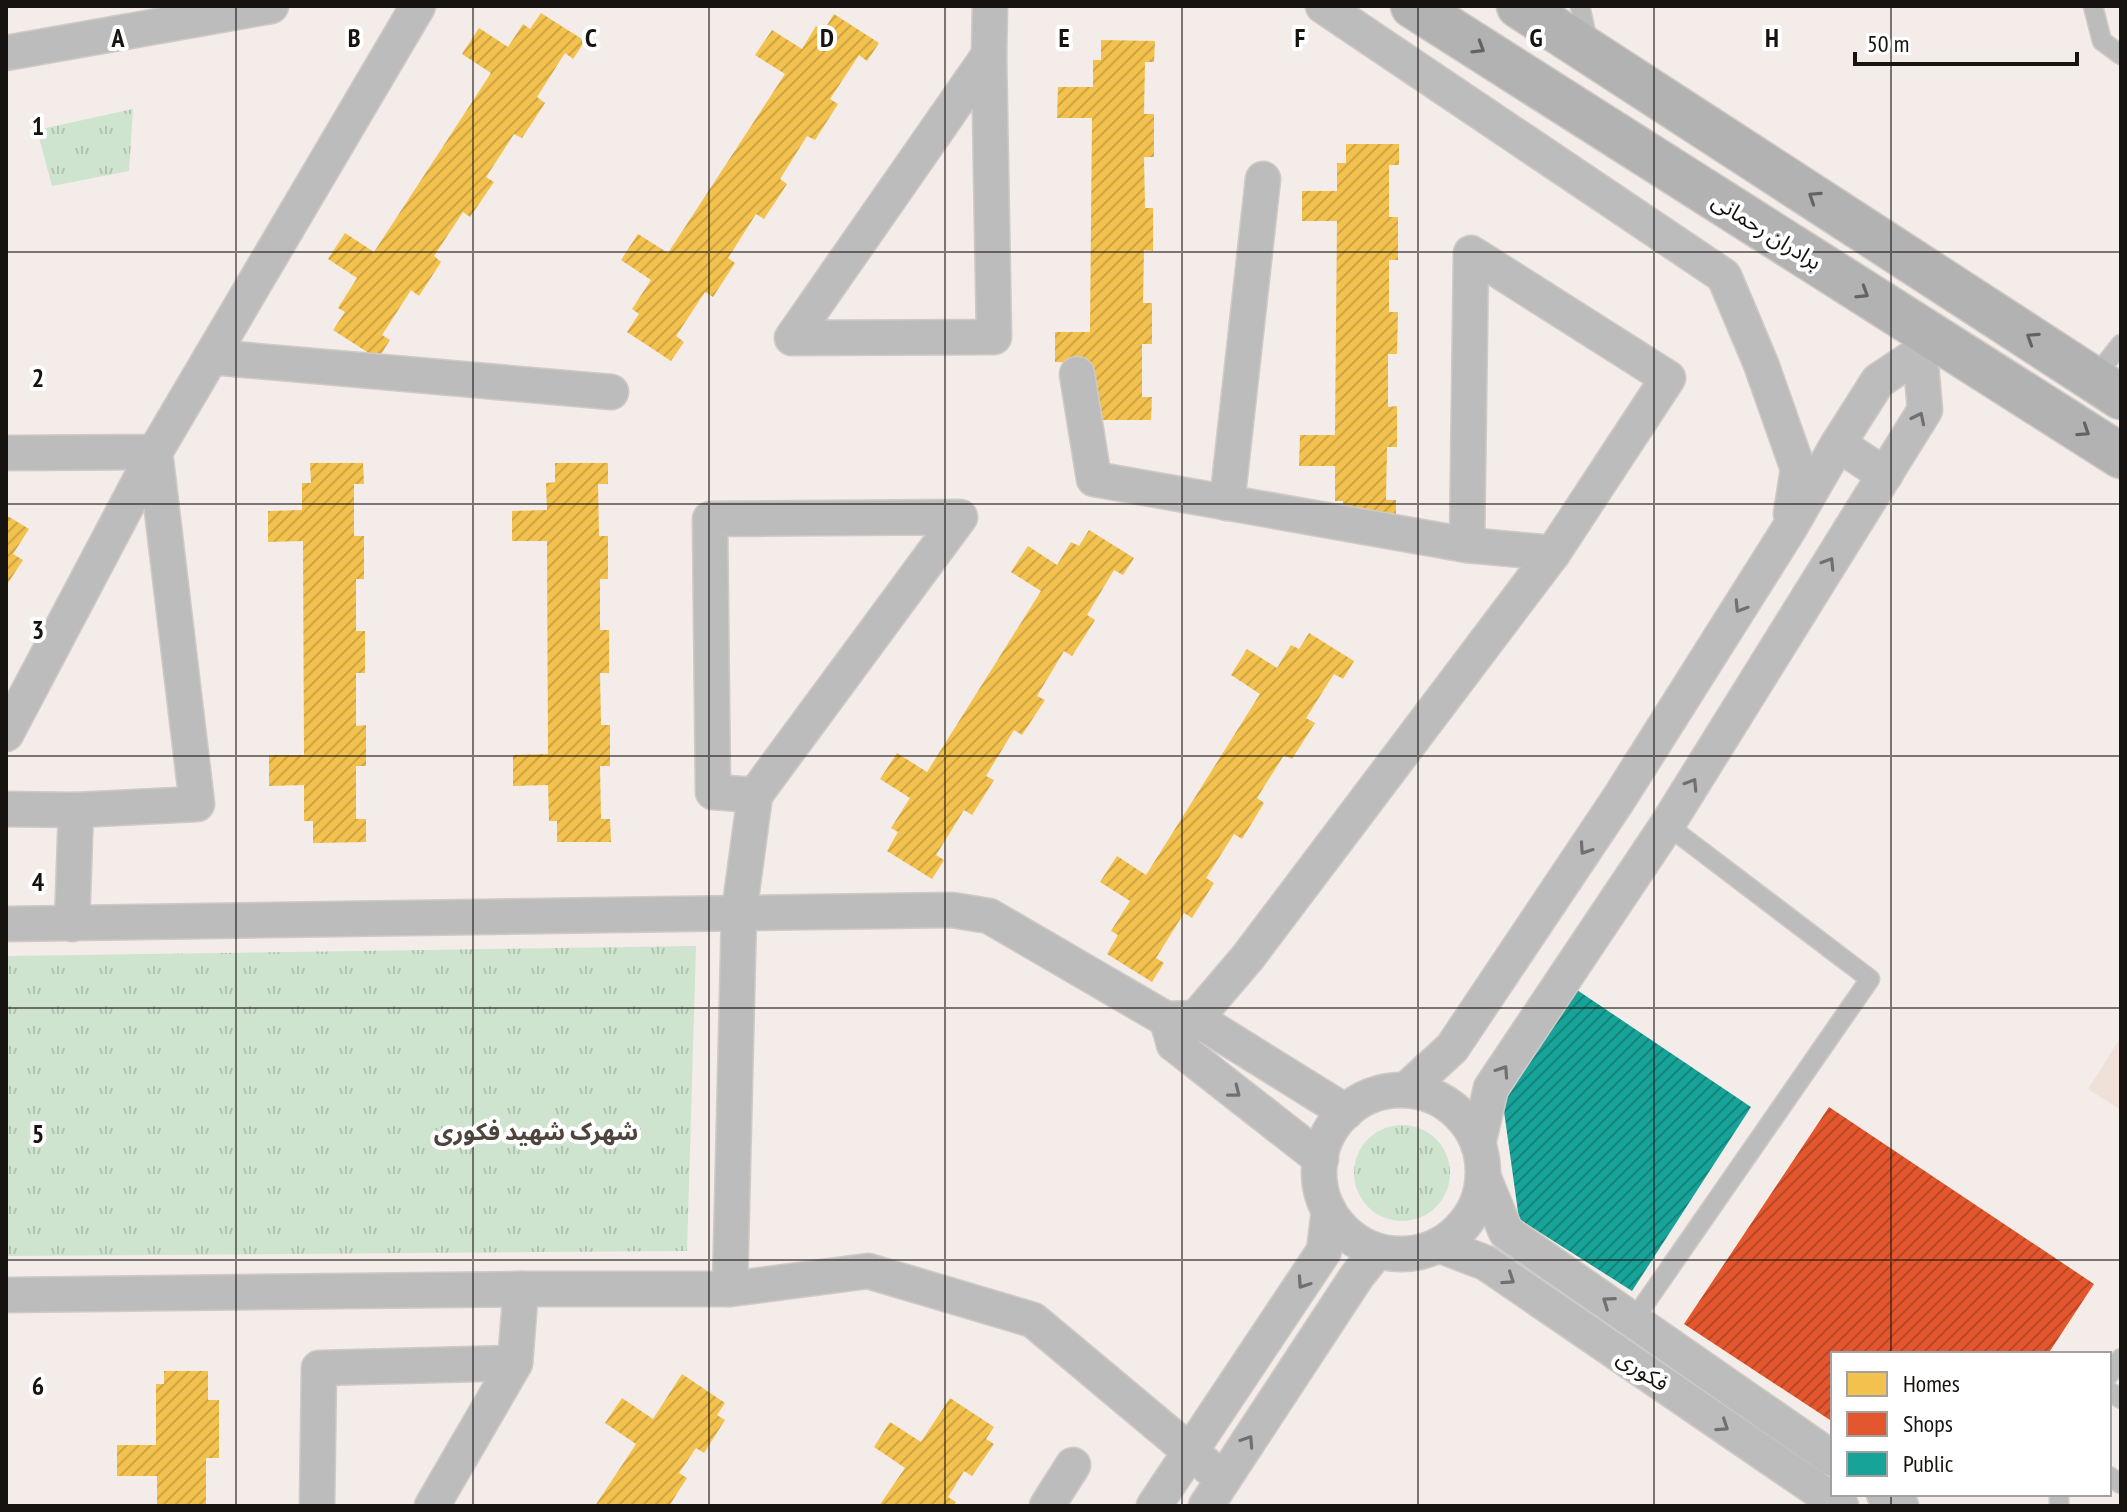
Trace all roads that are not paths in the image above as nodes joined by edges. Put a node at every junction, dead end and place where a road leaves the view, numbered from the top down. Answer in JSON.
{"nodes":[{"id":1,"x":271,"y":6,"type":"edge"},
{"id":2,"x":418,"y":6,"type":"edge"},
{"id":3,"x":990,"y":6,"type":"edge"},
{"id":4,"x":1323,"y":6,"type":"edge"},
{"id":5,"x":1413,"y":6,"type":"edge"},
{"id":6,"x":1519,"y":6,"type":"edge"},
{"id":7,"x":1580,"y":6,"type":"edge"},
{"id":8,"x":2093,"y":6,"type":"edge"},
{"id":9,"x":1590,"y":52,"type":"junction"},
{"id":10,"x":6,"y":53,"type":"edge"},
{"id":11,"x":989,"y":55,"type":"junction"},
{"id":12,"x":2121,"y":55,"type":"edge"},
{"id":13,"x":1263,"y":179,"type":"dead end"},
{"id":14,"x":1926,"y":344,"type":"junction"},
{"id":15,"x":2121,"y":344,"type":"edge"},
{"id":16,"x":211,"y":357,"type":"junction"},
{"id":17,"x":1077,"y":374,"type":"dead end"},
{"id":18,"x":2107,"y":387,"type":"edge"},
{"id":19,"x":611,"y":392,"type":"dead end"},
{"id":20,"x":1838,"y":444,"type":"junction"},
{"id":21,"x":155,"y":452,"type":"junction"},
{"id":22,"x":6,"y":453,"type":"edge"},
{"id":23,"x":2121,"y":456,"type":"edge"},
{"id":24,"x":1885,"y":475,"type":"junction"},
{"id":25,"x":1227,"y":503,"type":"junction"},
{"id":26,"x":1789,"y":529,"type":"junction"},
{"id":27,"x":1467,"y":545,"type":"junction"},
{"id":28,"x":1553,"y":553,"type":"junction"},
{"id":29,"x":6,"y":734,"type":"edge"},
{"id":30,"x":755,"y":795,"type":"junction"},
{"id":31,"x":1620,"y":797,"type":"junction"},
{"id":32,"x":6,"y":809,"type":"edge"},
{"id":33,"x":76,"y":810,"type":"junction"},
{"id":34,"x":1667,"y":825,"type":"junction"},
{"id":35,"x":739,"y":913,"type":"junction"},
{"id":36,"x":6,"y":924,"type":"edge"},
{"id":37,"x":72,"y":924,"type":"junction"},
{"id":38,"x":1178,"y":1027,"type":"junction"},
{"id":39,"x":1406,"y":1090,"type":"junction"},
{"id":40,"x":1346,"y":1112,"type":"junction"},
{"id":41,"x":1321,"y":1159,"type":"junction"},
{"id":42,"x":1481,"y":1160,"type":"junction"},
{"id":43,"x":1329,"y":1211,"type":"junction"},
{"id":44,"x":1439,"y":1245,"type":"junction"},
{"id":45,"x":1377,"y":1251,"type":"junction"},
{"id":46,"x":521,"y":1289,"type":"junction"},
{"id":47,"x":730,"y":1289,"type":"junction"},
{"id":48,"x":6,"y":1295,"type":"edge"},
{"id":49,"x":1644,"y":1305,"type":"dead end"},
{"id":50,"x":515,"y":1363,"type":"junction"},
{"id":51,"x":1189,"y":1452,"type":"junction"},
{"id":52,"x":1831,"y":1458,"type":"edge"},
{"id":53,"x":1073,"y":1465,"type":"dead end"},
{"id":54,"x":1214,"y":1492,"type":"edge"},
{"id":55,"x":317,"y":1506,"type":"edge"},
{"id":56,"x":432,"y":1506,"type":"edge"},
{"id":57,"x":1047,"y":1506,"type":"edge"},
{"id":58,"x":1154,"y":1506,"type":"edge"},
{"id":59,"x":1841,"y":1506,"type":"edge"}],
"edges":[{"from":1,"to":10,"type":"street"},
{"from":2,"to":16,"type":"street"},
{"from":3,"to":11,"type":"street"},
{"from":4,"to":26,"type":"street"},
{"from":5,"to":14,"type":"main road","name":"برادران رحمانی","one_way":true},
{"from":6,"to":9,"type":"main road"},
{"from":7,"to":9,"type":"lane"},
{"from":8,"to":12,"type":"lane"},
{"from":18,"to":9,"type":"main road","one_way":true},
{"from":11,"to":11,"type":"street"},
{"from":13,"to":25,"type":"street"},
{"from":14,"to":20,"type":"street"},
{"from":14,"to":23,"type":"main road","name":"برادران رحمانی","one_way":true},
{"from":24,"to":14,"type":"street","one_way":true},
{"from":15,"to":18,"type":"lane"},
{"from":16,"to":19,"type":"street"},
{"from":16,"to":21,"type":"street"},
{"from":17,"to":25,"type":"street"},
{"from":20,"to":24,"type":"street"},
{"from":20,"to":26,"type":"street"},
{"from":21,"to":22,"type":"street"},
{"from":21,"to":29,"type":"street"},
{"from":21,"to":33,"type":"street"},
{"from":34,"to":24,"type":"street","one_way":true},
{"from":25,"to":27,"type":"street"},
{"from":26,"to":31,"type":"street","one_way":true},
{"from":27,"to":28,"type":"street"},
{"from":27,"to":28,"type":"street"},
{"from":28,"to":38,"type":"street"},
{"from":30,"to":30,"type":"street"},
{"from":30,"to":35,"type":"street"},
{"from":31,"to":34,"type":"street"},
{"from":31,"to":39,"type":"street","one_way":true},
{"from":32,"to":33,"type":"street"},
{"from":33,"to":37,"type":"street"},
{"from":42,"to":34,"type":"street","one_way":true},
{"from":34,"to":49,"type":"lane"},
{"from":35,"to":37,"type":"street"},
{"from":35,"to":38,"type":"street"},
{"from":35,"to":47,"type":"street"},
{"from":36,"to":37,"type":"street"},
{"from":38,"to":40,"type":"street"},
{"from":38,"to":41,"type":"street","one_way":true},
{"from":39,"to":40,"type":"street"},
{"from":39,"to":42,"type":"street"},
{"from":40,"to":41,"type":"street"},
{"from":41,"to":43,"type":"street"},
{"from":42,"to":44,"type":"street"},
{"from":52,"to":42,"type":"street","name":"فکوری","one_way":true},
{"from":43,"to":45,"type":"street"},
{"from":43,"to":51,"type":"street","one_way":true},
{"from":44,"to":45,"type":"street"},
{"from":44,"to":59,"type":"street","name":"فکوری","one_way":true},
{"from":54,"to":45,"type":"street","one_way":true},
{"from":46,"to":47,"type":"street"},
{"from":46,"to":48,"type":"street"},
{"from":46,"to":50,"type":"street"},
{"from":47,"to":51,"type":"street"},
{"from":50,"to":55,"type":"street"},
{"from":50,"to":56,"type":"street"},
{"from":51,"to":54,"type":"street"},
{"from":51,"to":58,"type":"street"},
{"from":53,"to":57,"type":"street"}]}
